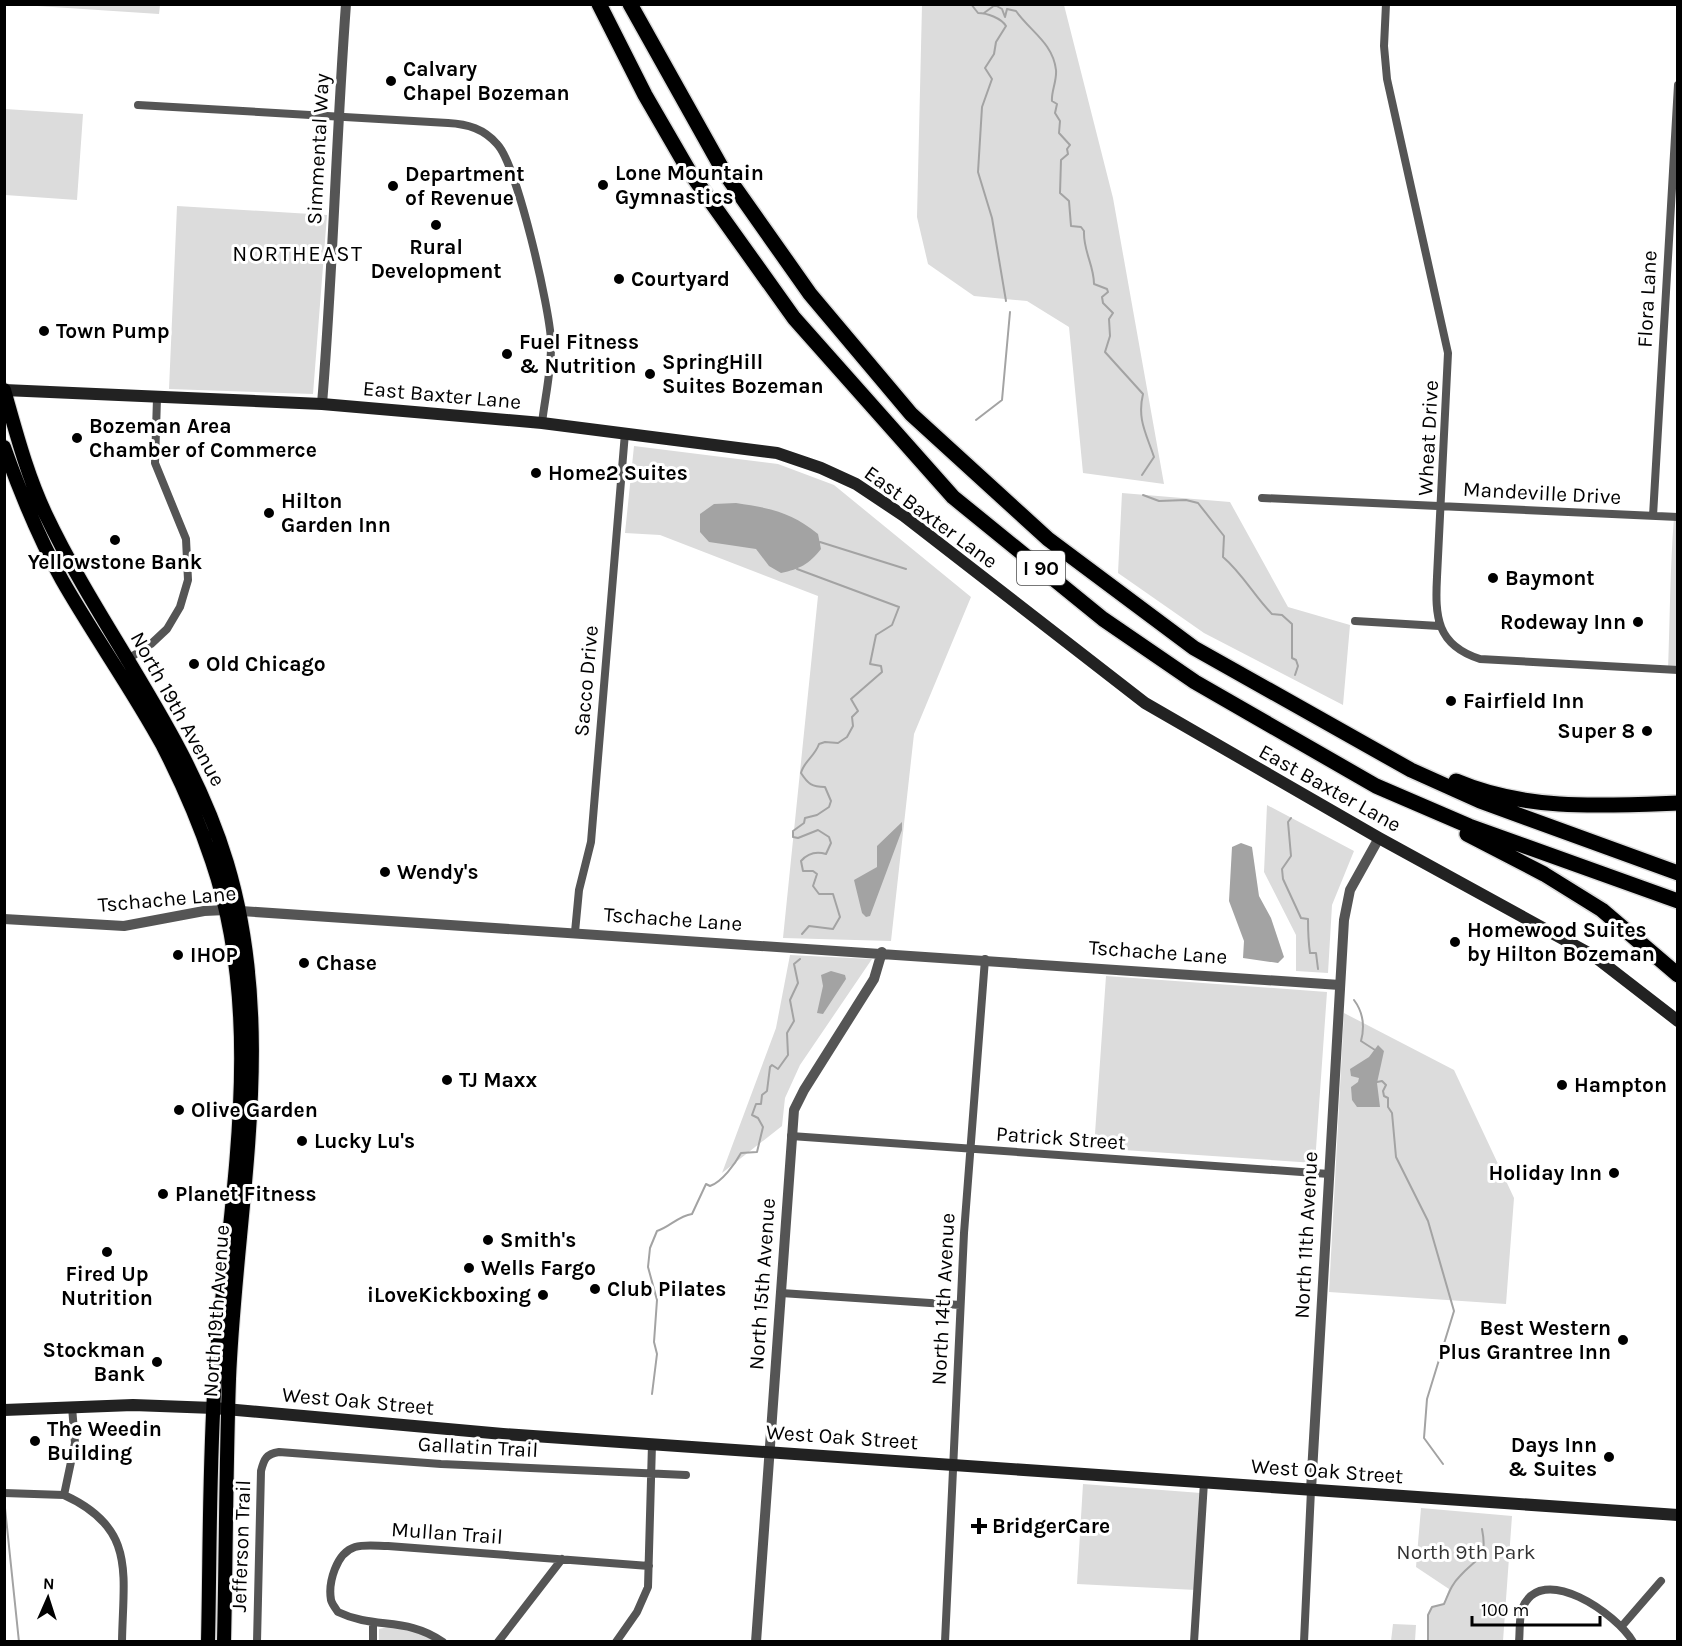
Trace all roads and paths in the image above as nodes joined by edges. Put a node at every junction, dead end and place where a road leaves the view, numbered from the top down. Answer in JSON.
{"nodes":[{"id":1,"x":346,"y":4,"type":"edge"},
{"id":2,"x":599,"y":4,"type":"edge"},
{"id":3,"x":630,"y":4,"type":"edge"},
{"id":4,"x":1386,"y":4,"type":"edge"},
{"id":5,"x":1677,"y":85,"type":"edge"},
{"id":6,"x":138,"y":105,"type":"dead end"},
{"id":7,"x":337,"y":116,"type":"junction"},
{"id":8,"x":4,"y":390,"type":"edge"},
{"id":9,"x":157,"y":398,"type":"junction"},
{"id":10,"x":322,"y":404,"type":"junction"},
{"id":11,"x":542,"y":423,"type":"junction"},
{"id":12,"x":625,"y":433,"type":"junction"},
{"id":13,"x":4,"y":447,"type":"edge"},
{"id":14,"x":1262,"y":498,"type":"dead end"},
{"id":15,"x":1442,"y":507,"type":"junction"},
{"id":16,"x":1653,"y":516,"type":"junction"},
{"id":17,"x":1677,"y":517,"type":"edge"},
{"id":18,"x":1355,"y":621,"type":"dead end"},
{"id":19,"x":1439,"y":626,"type":"junction"},
{"id":20,"x":128,"y":660,"type":"junction"},
{"id":21,"x":115,"y":668,"type":"junction"},
{"id":22,"x":1677,"y":670,"type":"edge"},
{"id":23,"x":1344,"y":732,"type":"junction"},
{"id":24,"x":1376,"y":786,"type":"junction"},
{"id":25,"x":1677,"y":803,"type":"edge"},
{"id":26,"x":1379,"y":838,"type":"junction"},
{"id":27,"x":1677,"y":873,"type":"edge"},
{"id":28,"x":1677,"y":901,"type":"edge"},
{"id":29,"x":226,"y":910,"type":"junction"},
{"id":30,"x":240,"y":911,"type":"junction"},
{"id":31,"x":4,"y":920,"type":"edge"},
{"id":32,"x":575,"y":932,"type":"junction"},
{"id":33,"x":882,"y":952,"type":"junction"},
{"id":34,"x":985,"y":960,"type":"junction"},
{"id":35,"x":1677,"y":975,"type":"edge"},
{"id":36,"x":1340,"y":985,"type":"junction"},
{"id":37,"x":1677,"y":1021,"type":"edge"},
{"id":38,"x":791,"y":1136,"type":"junction"},
{"id":39,"x":970,"y":1149,"type":"junction"},
{"id":40,"x":1329,"y":1174,"type":"junction"},
{"id":41,"x":781,"y":1293,"type":"junction"},
{"id":42,"x":960,"y":1305,"type":"junction"},
{"id":43,"x":72,"y":1407,"type":"junction"},
{"id":44,"x":214,"y":1408,"type":"junction"},
{"id":45,"x":4,"y":1410,"type":"edge"},
{"id":46,"x":230,"y":1410,"type":"junction"},
{"id":47,"x":652,"y":1444,"type":"junction"},
{"id":48,"x":770,"y":1452,"type":"junction"},
{"id":49,"x":269,"y":1454,"type":"joint"},
{"id":50,"x":955,"y":1465,"type":"junction"},
{"id":51,"x":650,"y":1473,"type":"junction"},
{"id":52,"x":686,"y":1475,"type":"dead end"},
{"id":53,"x":1204,"y":1482,"type":"junction"},
{"id":54,"x":1311,"y":1490,"type":"junction"},
{"id":55,"x":4,"y":1493,"type":"edge"},
{"id":56,"x":64,"y":1495,"type":"junction"},
{"id":57,"x":1677,"y":1515,"type":"edge"},
{"id":58,"x":562,"y":1558,"type":"junction"},
{"id":59,"x":649,"y":1566,"type":"junction"},
{"id":60,"x":1661,"y":1581,"type":"dead end"},
{"id":61,"x":373,"y":1622,"type":"junction"},
{"id":62,"x":1622,"y":1626,"type":"junction"},
{"id":63,"x":122,"y":1641,"type":"edge"},
{"id":64,"x":208,"y":1641,"type":"edge"},
{"id":65,"x":224,"y":1641,"type":"edge"},
{"id":66,"x":257,"y":1641,"type":"edge"},
{"id":67,"x":373,"y":1641,"type":"edge"},
{"id":68,"x":442,"y":1641,"type":"edge"},
{"id":69,"x":498,"y":1641,"type":"edge"},
{"id":70,"x":615,"y":1641,"type":"edge"},
{"id":71,"x":756,"y":1641,"type":"edge"},
{"id":72,"x":945,"y":1641,"type":"edge"},
{"id":73,"x":1194,"y":1641,"type":"edge"},
{"id":74,"x":1305,"y":1641,"type":"edge"},
{"id":75,"x":1519,"y":1641,"type":"edge"},
{"id":76,"x":1633,"y":1641,"type":"edge"}],
"edges":[{"from":1,"to":7,"type":"street","name":"Simmental Way"},
{"from":2,"to":24,"type":"highway","number":"I 90"},
{"from":3,"to":23,"type":"highway","number":"I 90"},
{"from":4,"to":15,"type":"street","name":"Wheat Drive"},
{"from":5,"to":16,"type":"street","name":"Flora Lane"},
{"from":6,"to":7,"type":"street"},
{"from":7,"to":10,"type":"street","name":"Simmental Way"},
{"from":7,"to":11,"type":"street"},
{"from":8,"to":9,"type":"main road","name":"East Baxter Lane"},
{"from":8,"to":20,"type":"main road","name":"North 19th Avenue"},
{"from":9,"to":10,"type":"main road","name":"East Baxter Lane"},
{"from":9,"to":20,"type":"street"},
{"from":10,"to":11,"type":"main road","name":"East Baxter Lane"},
{"from":11,"to":12,"type":"main road","name":"East Baxter Lane"},
{"from":12,"to":26,"type":"main road","name":"East Baxter Lane"},
{"from":12,"to":32,"type":"street","name":"Sacco Drive"},
{"from":13,"to":21,"type":"main road","name":"North 19th Avenue"},
{"from":14,"to":15,"type":"street","name":"Mandeville Drive"},
{"from":15,"to":16,"type":"street","name":"Mandeville Drive"},
{"from":15,"to":19,"type":"street","name":"Wheat Drive"},
{"from":16,"to":17,"type":"street","name":"Mandeville Drive"},
{"from":18,"to":19,"type":"street"},
{"from":19,"to":22,"type":"street"},
{"from":20,"to":21,"type":"street"},
{"from":20,"to":30,"type":"main road","name":"North 19th Avenue"},
{"from":21,"to":29,"type":"main road","name":"North 19th Avenue"},
{"from":23,"to":25,"type":"highway"},
{"from":23,"to":27,"type":"highway","number":"I 90"},
{"from":24,"to":28,"type":"highway","number":"I 90"},
{"from":24,"to":35,"type":"highway"},
{"from":26,"to":36,"type":"street","name":"North 11th Avenue"},
{"from":26,"to":37,"type":"main road","name":"East Baxter Lane"},
{"from":29,"to":30,"type":"street","name":"Tschache Lane"},
{"from":29,"to":31,"type":"street","name":"Tschache Lane"},
{"from":29,"to":44,"type":"main road","name":"North 19th Avenue"},
{"from":30,"to":32,"type":"street","name":"Tschache Lane"},
{"from":30,"to":46,"type":"main road","name":"North 19th Avenue"},
{"from":32,"to":33,"type":"street","name":"Tschache Lane"},
{"from":33,"to":34,"type":"street","name":"Tschache Lane"},
{"from":33,"to":38,"type":"street","name":"North 15th Avenue"},
{"from":34,"to":36,"type":"street","name":"Tschache Lane"},
{"from":34,"to":39,"type":"street","name":"North 14th Avenue"},
{"from":36,"to":40,"type":"street","name":"North 11th Avenue"},
{"from":38,"to":39,"type":"street","name":"Patrick Street"},
{"from":38,"to":41,"type":"street","name":"North 15th Avenue"},
{"from":39,"to":40,"type":"street","name":"Patrick Street"},
{"from":39,"to":42,"type":"street","name":"North 14th Avenue"},
{"from":40,"to":54,"type":"street","name":"North 11th Avenue"},
{"from":41,"to":42,"type":"street"},
{"from":41,"to":48,"type":"street","name":"North 15th Avenue"},
{"from":42,"to":50,"type":"street","name":"North 14th Avenue"},
{"from":43,"to":44,"type":"main road","name":"West Oak Street"},
{"from":43,"to":45,"type":"main road","name":"West Oak Street"},
{"from":43,"to":56,"type":"street"},
{"from":44,"to":46,"type":"main road","name":"West Oak Street"},
{"from":44,"to":64,"type":"main road","name":"North 19th Avenue"},
{"from":46,"to":47,"type":"main road","name":"West Oak Street"},
{"from":46,"to":65,"type":"main road","name":"North 19th Avenue"},
{"from":47,"to":48,"type":"main road","name":"West Oak Street"},
{"from":47,"to":51,"type":"street"},
{"from":48,"to":50,"type":"main road","name":"West Oak Street"},
{"from":48,"to":71,"type":"street","name":"North 15th Avenue"},
{"from":49,"to":51,"type":"street","name":"Gallatin Trail"},
{"from":49,"to":66,"type":"street","name":"Jefferson Trail"},
{"from":50,"to":53,"type":"main road","name":"West Oak Street"},
{"from":50,"to":72,"type":"street","name":"North 14th Avenue"},
{"from":51,"to":52,"type":"street","name":"Gallatin Trail"},
{"from":51,"to":59,"type":"street"},
{"from":53,"to":54,"type":"main road","name":"West Oak Street"},
{"from":53,"to":73,"type":"street"},
{"from":54,"to":57,"type":"main road","name":"West Oak Street"},
{"from":54,"to":74,"type":"street","name":"North 11th Avenue"},
{"from":55,"to":56,"type":"street"},
{"from":56,"to":63,"type":"street"},
{"from":58,"to":59,"type":"street","name":"Mullan Trail"},
{"from":58,"to":61,"type":"street","name":"Mullan Trail"},
{"from":58,"to":69,"type":"street"},
{"from":59,"to":70,"type":"street"},
{"from":60,"to":62,"type":"street"},
{"from":61,"to":67,"type":"street"},
{"from":61,"to":68,"type":"street","name":"Mullan Trail"},
{"from":62,"to":75,"type":"street"},
{"from":62,"to":76,"type":"street"}]}
